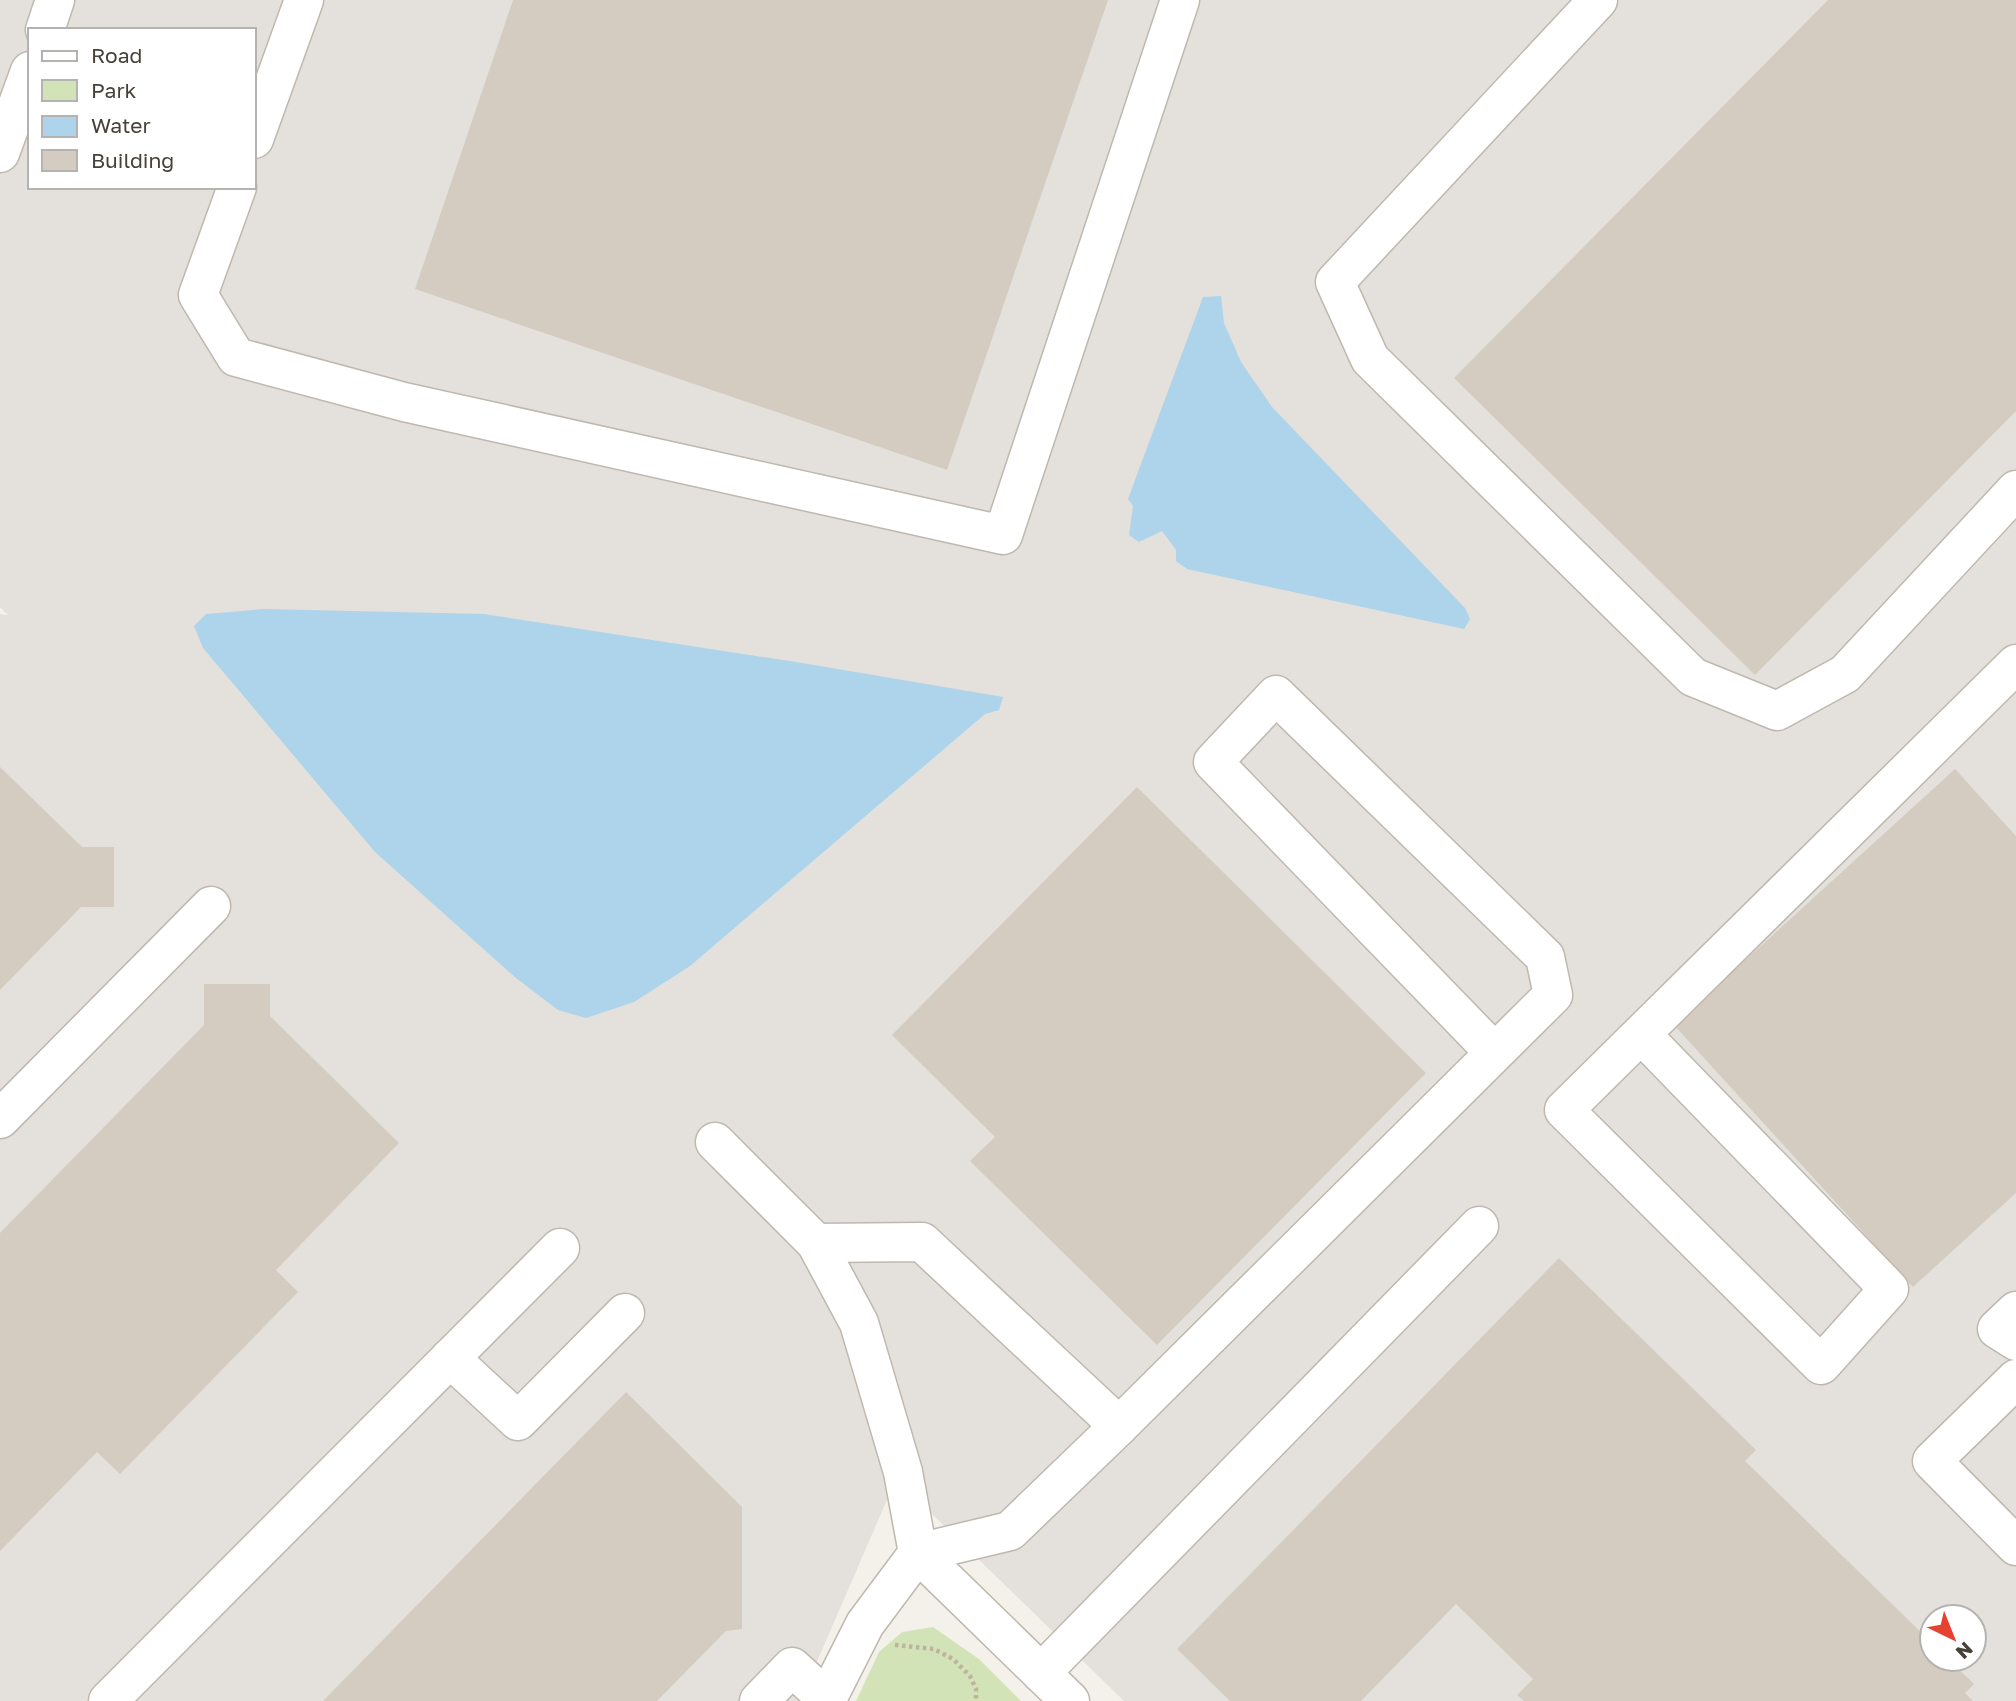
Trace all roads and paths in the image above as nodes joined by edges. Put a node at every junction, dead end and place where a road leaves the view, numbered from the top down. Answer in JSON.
{"nodes":[{"id":1,"x":55,"y":0,"type":"edge"},
{"id":2,"x":304,"y":0,"type":"edge"},
{"id":3,"x":1180,"y":0,"type":"edge"},
{"id":4,"x":1598,"y":0,"type":"edge"},
{"id":5,"x":46,"y":28,"type":"edge"},
{"id":6,"x":28,"y":76,"type":"edge"},
{"id":7,"x":256,"y":133,"type":"edge"},
{"id":8,"x":0,"y":153,"type":"edge"},
{"id":9,"x":236,"y":189,"type":"edge"},
{"id":10,"x":2016,"y":490,"type":"edge"},
{"id":11,"x":2016,"y":664,"type":"edge"},
{"id":12,"x":211,"y":906,"type":"dead end"},
{"id":13,"x":1642,"y":1034,"type":"junction"},
{"id":14,"x":1494,"y":1052,"type":"junction"},
{"id":15,"x":0,"y":1119,"type":"edge"},
{"id":16,"x":715,"y":1142,"type":"dead end"},
{"id":17,"x":1479,"y":1226,"type":"dead end"},
{"id":18,"x":816,"y":1243,"type":"junction"},
{"id":19,"x":560,"y":1248,"type":"dead end"},
{"id":20,"x":2016,"y":1311,"type":"edge"},
{"id":21,"x":625,"y":1313,"type":"dead end"},
{"id":22,"x":2016,"y":1341,"type":"edge"},
{"id":23,"x":450,"y":1358,"type":"junction"},
{"id":24,"x":2016,"y":1379,"type":"edge"},
{"id":25,"x":1119,"y":1426,"type":"junction"},
{"id":26,"x":2016,"y":1546,"type":"edge"},
{"id":27,"x":918,"y":1553,"type":"junction"},
{"id":28,"x":886,"y":1643,"type":"dead end"},
{"id":29,"x":1041,"y":1673,"type":"junction"},
{"id":30,"x":827,"y":1700,"type":"edge"},
{"id":31,"x":108,"y":1701,"type":"edge"},
{"id":32,"x":759,"y":1701,"type":"edge"},
{"id":33,"x":976,"y":1701,"type":"edge"},
{"id":34,"x":1070,"y":1701,"type":"edge"}],
"edges":[{"from":1,"to":5,"type":"street"},
{"from":2,"to":7,"type":"street"},
{"from":3,"to":9,"type":"street"},
{"from":4,"to":10,"type":"street"},
{"from":6,"to":8,"type":"street"},
{"from":11,"to":13,"type":"street"},
{"from":12,"to":15,"type":"street"},
{"from":13,"to":13,"type":"street"},
{"from":14,"to":14,"type":"street"},
{"from":14,"to":25,"type":"street"},
{"from":16,"to":18,"type":"street"},
{"from":17,"to":29,"type":"street"},
{"from":18,"to":25,"type":"street"},
{"from":18,"to":27,"type":"street"},
{"from":19,"to":23,"type":"street"},
{"from":20,"to":22,"type":"street"},
{"from":21,"to":23,"type":"street"},
{"from":23,"to":31,"type":"street"},
{"from":24,"to":26,"type":"street"},
{"from":25,"to":27,"type":"street"},
{"from":27,"to":29,"type":"street"},
{"from":27,"to":30,"type":"street"},
{"from":28,"to":33,"type":"path"},
{"from":29,"to":34,"type":"street"},
{"from":30,"to":32,"type":"street"}]}
